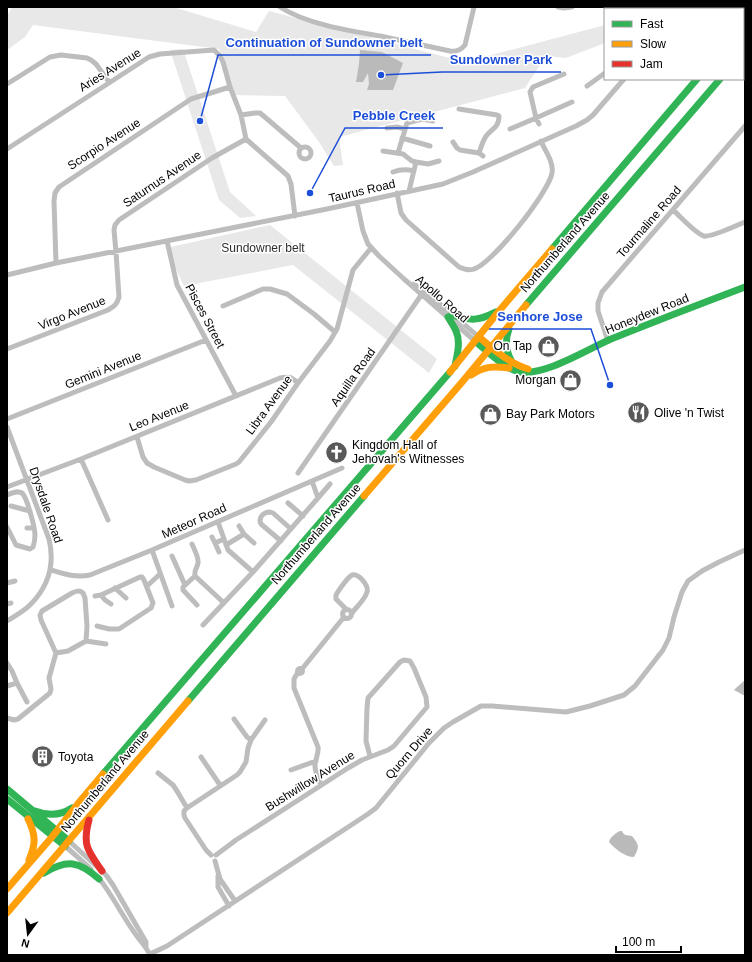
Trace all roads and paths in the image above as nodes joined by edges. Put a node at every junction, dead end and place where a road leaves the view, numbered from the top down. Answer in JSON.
{"nodes":[{"id":1,"x":280,"y":7,"type":"edge"},
{"id":2,"x":474,"y":7,"type":"edge"},
{"id":3,"x":558,"y":7,"type":"edge"},
{"id":4,"x":572,"y":7,"type":"edge"},
{"id":5,"x":564,"y":74,"type":"dead end"},
{"id":6,"x":604,"y":74,"type":"edge"},
{"id":7,"x":623,"y":80,"type":"edge"},
{"id":8,"x":696,"y":80,"type":"edge"},
{"id":9,"x":719,"y":80,"type":"edge"},
{"id":10,"x":109,"y":82,"type":"junction"},
{"id":11,"x":7,"y":84,"type":"edge"},
{"id":12,"x":587,"y":86,"type":"dead end"},
{"id":13,"x":230,"y":87,"type":"junction"},
{"id":14,"x":572,"y":102,"type":"dead end"},
{"id":15,"x":459,"y":109,"type":"dead end"},
{"id":16,"x":241,"y":115,"type":"junction"},
{"id":17,"x":536,"y":118,"type":"junction"},
{"id":18,"x":433,"y":121,"type":"dead end"},
{"id":19,"x":539,"y":124,"type":"dead end"},
{"id":20,"x":745,"y":126,"type":"edge"},
{"id":21,"x":387,"y":128,"type":"dead end"},
{"id":22,"x":405,"y":129,"type":"junction"},
{"id":23,"x":510,"y":129,"type":"dead end"},
{"id":24,"x":402,"y":138,"type":"junction"},
{"id":25,"x":246,"y":139,"type":"junction"},
{"id":26,"x":453,"y":142,"type":"dead end"},
{"id":27,"x":541,"y":142,"type":"junction"},
{"id":28,"x":430,"y":146,"type":"dead end"},
{"id":29,"x":301,"y":148,"type":"dead end"},
{"id":30,"x":7,"y":149,"type":"edge"},
{"id":31,"x":383,"y":151,"type":"dead end"},
{"id":32,"x":398,"y":153,"type":"junction"},
{"id":33,"x":439,"y":161,"type":"dead end"},
{"id":34,"x":416,"y":162,"type":"junction"},
{"id":35,"x":414,"y":171,"type":"junction"},
{"id":36,"x":393,"y":172,"type":"dead end"},
{"id":37,"x":409,"y":191,"type":"junction"},
{"id":38,"x":397,"y":193,"type":"junction"},
{"id":39,"x":357,"y":203,"type":"junction"},
{"id":40,"x":673,"y":210,"type":"junction"},
{"id":41,"x":295,"y":216,"type":"junction"},
{"id":42,"x":745,"y":222,"type":"edge"},
{"id":43,"x":167,"y":241,"type":"junction"},
{"id":44,"x":371,"y":248,"type":"junction"},
{"id":45,"x":116,"y":252,"type":"junction"},
{"id":46,"x":56,"y":263,"type":"junction"},
{"id":47,"x":7,"y":275,"type":"edge"},
{"id":48,"x":745,"y":287,"type":"edge"},
{"id":49,"x":423,"y":293,"type":"junction"},
{"id":50,"x":223,"y":306,"type":"dead end"},
{"id":51,"x":499,"y":311,"type":"junction"},
{"id":52,"x":450,"y":316,"type":"junction"},
{"id":53,"x":512,"y":321,"type":"junction"},
{"id":54,"x":335,"y":332,"type":"junction"},
{"id":55,"x":477,"y":339,"type":"junction"},
{"id":56,"x":206,"y":340,"type":"junction"},
{"id":57,"x":608,"y":341,"type":"junction"},
{"id":58,"x":7,"y":349,"type":"edge"},
{"id":59,"x":490,"y":349,"type":"junction"},
{"id":60,"x":511,"y":365,"type":"junction"},
{"id":61,"x":456,"y":366,"type":"junction"},
{"id":62,"x":463,"y":381,"type":"junction"},
{"id":63,"x":298,"y":383,"type":"junction"},
{"id":64,"x":236,"y":396,"type":"junction"},
{"id":65,"x":7,"y":419,"type":"edge"},
{"id":66,"x":7,"y":427,"type":"edge"},
{"id":67,"x":137,"y":437,"type":"junction"},
{"id":68,"x":81,"y":459,"type":"junction"},
{"id":69,"x":342,"y":468,"type":"dead end"},
{"id":70,"x":298,"y":473,"type":"dead end"},
{"id":71,"x":27,"y":480,"type":"junction"},
{"id":72,"x":312,"y":481,"type":"junction"},
{"id":73,"x":330,"y":484,"type":"dead end"},
{"id":74,"x":7,"y":487,"type":"edge"},
{"id":75,"x":7,"y":495,"type":"edge"},
{"id":76,"x":318,"y":498,"type":"junction"},
{"id":77,"x":288,"y":502,"type":"dead end"},
{"id":78,"x":11,"y":506,"type":"dead end"},
{"id":79,"x":30,"y":511,"type":"junction"},
{"id":80,"x":303,"y":516,"type":"junction"},
{"id":81,"x":108,"y":520,"type":"dead end"},
{"id":82,"x":218,"y":522,"type":"junction"},
{"id":83,"x":239,"y":526,"type":"dead end"},
{"id":84,"x":7,"y":527,"type":"edge"},
{"id":85,"x":27,"y":528,"type":"dead end"},
{"id":86,"x":34,"y":528,"type":"junction"},
{"id":87,"x":291,"y":529,"type":"junction"},
{"id":88,"x":244,"y":534,"type":"junction"},
{"id":89,"x":212,"y":537,"type":"dead end"},
{"id":90,"x":224,"y":539,"type":"junction"},
{"id":91,"x":282,"y":541,"type":"junction"},
{"id":92,"x":254,"y":542,"type":"dead end"},
{"id":93,"x":215,"y":543,"type":"junction"},
{"id":94,"x":10,"y":544,"type":"dead end"},
{"id":95,"x":192,"y":544,"type":"dead end"},
{"id":96,"x":16,"y":545,"type":"junction"},
{"id":97,"x":226,"y":545,"type":"junction"},
{"id":98,"x":152,"y":550,"type":"junction"},
{"id":99,"x":745,"y":550,"type":"edge"},
{"id":100,"x":219,"y":552,"type":"dead end"},
{"id":101,"x":172,"y":556,"type":"dead end"},
{"id":102,"x":51,"y":570,"type":"junction"},
{"id":103,"x":253,"y":572,"type":"junction"},
{"id":104,"x":160,"y":574,"type":"junction"},
{"id":105,"x":195,"y":576,"type":"junction"},
{"id":106,"x":15,"y":581,"type":"dead end"},
{"id":107,"x":7,"y":583,"type":"edge"},
{"id":108,"x":185,"y":585,"type":"junction"},
{"id":109,"x":147,"y":586,"type":"junction"},
{"id":110,"x":115,"y":588,"type":"junction"},
{"id":111,"x":126,"y":598,"type":"dead end"},
{"id":112,"x":224,"y":603,"type":"junction"},
{"id":113,"x":111,"y":604,"type":"dead end"},
{"id":114,"x":198,"y":605,"type":"dead end"},
{"id":115,"x":172,"y":606,"type":"dead end"},
{"id":116,"x":346,"y":609,"type":"junction"},
{"id":117,"x":352,"y":613,"type":"junction"},
{"id":118,"x":344,"y":617,"type":"junction"},
{"id":119,"x":7,"y":620,"type":"edge"},
{"id":120,"x":203,"y":625,"type":"dead end"},
{"id":121,"x":97,"y":626,"type":"dead end"},
{"id":122,"x":86,"y":641,"type":"junction"},
{"id":123,"x":106,"y":644,"type":"dead end"},
{"id":124,"x":56,"y":653,"type":"junction"},
{"id":125,"x":7,"y":663,"type":"edge"},
{"id":126,"x":17,"y":683,"type":"junction"},
{"id":127,"x":7,"y":686,"type":"edge"},
{"id":128,"x":27,"y":702,"type":"dead end"},
{"id":129,"x":7,"y":718,"type":"edge"},
{"id":130,"x":234,"y":719,"type":"dead end"},
{"id":131,"x":265,"y":720,"type":"dead end"},
{"id":132,"x":251,"y":740,"type":"junction"},
{"id":133,"x":370,"y":756,"type":"junction"},
{"id":134,"x":201,"y":757,"type":"dead end"},
{"id":135,"x":316,"y":761,"type":"junction"},
{"id":136,"x":291,"y":770,"type":"dead end"},
{"id":137,"x":158,"y":773,"type":"dead end"},
{"id":138,"x":220,"y":785,"type":"junction"},
{"id":139,"x":321,"y":785,"type":"junction"},
{"id":140,"x":7,"y":790,"type":"edge"},
{"id":141,"x":7,"y":799,"type":"edge"},
{"id":142,"x":81,"y":800,"type":"junction"},
{"id":143,"x":187,"y":808,"type":"junction"},
{"id":144,"x":29,"y":812,"type":"junction"},
{"id":145,"x":90,"y":816,"type":"junction"},
{"id":146,"x":55,"y":834,"type":"junction"},
{"id":147,"x":67,"y":844,"type":"junction"},
{"id":148,"x":213,"y":855,"type":"junction"},
{"id":149,"x":27,"y":866,"type":"junction"},
{"id":150,"x":102,"y":871,"type":"junction"},
{"id":151,"x":41,"y":874,"type":"junction"},
{"id":152,"x":218,"y":874,"type":"junction"},
{"id":153,"x":99,"y":879,"type":"junction"},
{"id":154,"x":7,"y":889,"type":"edge"},
{"id":155,"x":235,"y":901,"type":"junction"},
{"id":156,"x":229,"y":906,"type":"junction"},
{"id":157,"x":7,"y":913,"type":"edge"},
{"id":158,"x":146,"y":948,"type":"junction"},
{"id":159,"x":158,"y":953,"type":"edge"},
{"id":160,"x":150,"y":955,"type":"edge"}],
"edges":[{"from":1,"to":2,"type":"street"},
{"from":3,"to":4,"type":"street"},
{"from":5,"to":17,"type":"street"},
{"from":6,"to":12,"type":"street"},
{"from":7,"to":27,"type":"street","name":"Taurus Road"},
{"from":8,"to":51,"type":"main road","name":"Northumberland Avenue"},
{"from":9,"to":53,"type":"main road","name":"Northumberland Avenue"},
{"from":10,"to":11,"type":"street"},
{"from":10,"to":13,"type":"street","name":"Aries Avenue"},
{"from":10,"to":30,"type":"street","name":"Aries Avenue"},
{"from":13,"to":16,"type":"street","name":"Aries Avenue"},
{"from":13,"to":46,"type":"street","name":"Scorpio Avenue"},
{"from":14,"to":17,"type":"street"},
{"from":15,"to":26,"type":"street"},
{"from":16,"to":25,"type":"street","name":"Aries Avenue"},
{"from":16,"to":29,"type":"street"},
{"from":17,"to":19,"type":"street"},
{"from":17,"to":23,"type":"street"},
{"from":18,"to":22,"type":"street"},
{"from":20,"to":40,"type":"street","name":"Tourmaline Road"},
{"from":21,"to":22,"type":"street"},
{"from":22,"to":24,"type":"street"},
{"from":24,"to":28,"type":"street"},
{"from":24,"to":32,"type":"street"},
{"from":25,"to":41,"type":"street"},
{"from":25,"to":45,"type":"street","name":"Saturnus Avenue"},
{"from":27,"to":37,"type":"street","name":"Taurus Road"},
{"from":27,"to":38,"type":"street"},
{"from":31,"to":32,"type":"street"},
{"from":32,"to":34,"type":"street"},
{"from":33,"to":34,"type":"street"},
{"from":34,"to":35,"type":"street"},
{"from":35,"to":36,"type":"street"},
{"from":35,"to":37,"type":"street"},
{"from":37,"to":38,"type":"street","name":"Taurus Road"},
{"from":38,"to":39,"type":"street","name":"Taurus Road"},
{"from":39,"to":41,"type":"street","name":"Taurus Road"},
{"from":39,"to":44,"type":"street","name":"Apollo Road"},
{"from":40,"to":42,"type":"street"},
{"from":40,"to":57,"type":"street","name":"Tourmaline Road"},
{"from":41,"to":43,"type":"street","name":"Taurus Road"},
{"from":43,"to":45,"type":"street","name":"Taurus Road"},
{"from":43,"to":56,"type":"street","name":"Pisces Street"},
{"from":44,"to":49,"type":"street","name":"Apollo Road"},
{"from":44,"to":54,"type":"street","name":"Libra Avenue"},
{"from":45,"to":46,"type":"street","name":"Taurus Road"},
{"from":45,"to":58,"type":"street","name":"Virgo Avenue"},
{"from":46,"to":47,"type":"street","name":"Taurus Road"},
{"from":48,"to":57,"type":"main road","name":"Honeydew Road"},
{"from":49,"to":52,"type":"street","name":"Apollo Road"},
{"from":49,"to":70,"type":"street","name":"Aquilla Road"},
{"from":50,"to":54,"type":"street"},
{"from":51,"to":52,"type":"main road"},
{"from":51,"to":55,"type":"main road","name":"Northumberland Avenue"},
{"from":52,"to":55,"type":"street","name":"Apollo Road"},
{"from":52,"to":61,"type":"main road"},
{"from":53,"to":59,"type":"main road","name":"Northumberland Avenue"},
{"from":53,"to":60,"type":"main road"},
{"from":54,"to":63,"type":"street","name":"Libra Avenue"},
{"from":55,"to":59,"type":"main road","name":"Honeydew Road"},
{"from":55,"to":61,"type":"main road","name":"Northumberland Avenue"},
{"from":56,"to":64,"type":"street","name":"Pisces Street"},
{"from":56,"to":65,"type":"street","name":"Gemini Avenue"},
{"from":57,"to":60,"type":"main road","name":"Honeydew Road"},
{"from":59,"to":60,"type":"main road","name":"Honeydew Road"},
{"from":59,"to":62,"type":"main road","name":"Northumberland Avenue"},
{"from":60,"to":62,"type":"main road"},
{"from":61,"to":142,"type":"main road","name":"Northumberland Avenue"},
{"from":62,"to":145,"type":"main road","name":"Northumberland Avenue"},
{"from":63,"to":64,"type":"street","name":"Leo Avenue"},
{"from":63,"to":67,"type":"street","name":"Libra Avenue"},
{"from":64,"to":67,"type":"street","name":"Leo Avenue"},
{"from":66,"to":71,"type":"street","name":"Drysdale Road"},
{"from":67,"to":68,"type":"street","name":"Leo Avenue"},
{"from":68,"to":71,"type":"street","name":"Leo Avenue"},
{"from":68,"to":81,"type":"street"},
{"from":69,"to":72,"type":"street","name":"Meteor Road"},
{"from":71,"to":74,"type":"street","name":"Leo Avenue"},
{"from":71,"to":102,"type":"street","name":"Drysdale Road"},
{"from":72,"to":76,"type":"street"},
{"from":72,"to":82,"type":"street","name":"Meteor Road"},
{"from":73,"to":76,"type":"street"},
{"from":75,"to":79,"type":"street"},
{"from":76,"to":80,"type":"street"},
{"from":77,"to":80,"type":"street"},
{"from":78,"to":79,"type":"street"},
{"from":79,"to":86,"type":"street"},
{"from":80,"to":87,"type":"street"},
{"from":82,"to":90,"type":"street"},
{"from":82,"to":98,"type":"street","name":"Meteor Road"},
{"from":83,"to":88,"type":"street"},
{"from":84,"to":96,"type":"street"},
{"from":85,"to":86,"type":"street"},
{"from":86,"to":96,"type":"street"},
{"from":87,"to":91,"type":"street"},
{"from":87,"to":91,"type":"street"},
{"from":88,"to":92,"type":"street"},
{"from":88,"to":97,"type":"street"},
{"from":89,"to":93,"type":"street"},
{"from":90,"to":93,"type":"street"},
{"from":90,"to":97,"type":"street"},
{"from":91,"to":103,"type":"street"},
{"from":93,"to":100,"type":"street"},
{"from":94,"to":96,"type":"street"},
{"from":95,"to":105,"type":"street"},
{"from":97,"to":103,"type":"street"},
{"from":98,"to":102,"type":"street","name":"Meteor Road"},
{"from":98,"to":104,"type":"street"},
{"from":99,"to":155,"type":"street","name":"Quorn Drive"},
{"from":101,"to":108,"type":"street"},
{"from":102,"to":119,"type":"street","name":"Drysdale Road"},
{"from":103,"to":112,"type":"street"},
{"from":104,"to":109,"type":"street"},
{"from":104,"to":115,"type":"street"},
{"from":105,"to":108,"type":"street"},
{"from":105,"to":112,"type":"street"},
{"from":106,"to":107,"type":"street"},
{"from":108,"to":114,"type":"street"},
{"from":109,"to":110,"type":"street"},
{"from":109,"to":121,"type":"street"},
{"from":110,"to":111,"type":"street"},
{"from":110,"to":113,"type":"street"},
{"from":112,"to":120,"type":"street"},
{"from":116,"to":117,"type":"street"},
{"from":116,"to":117,"type":"street"},
{"from":116,"to":118,"type":"street"},
{"from":117,"to":118,"type":"street"},
{"from":118,"to":135,"type":"street"},
{"from":122,"to":123,"type":"street"},
{"from":122,"to":124,"type":"street"},
{"from":122,"to":124,"type":"street"},
{"from":124,"to":129,"type":"street"},
{"from":125,"to":126,"type":"street"},
{"from":126,"to":127,"type":"street"},
{"from":126,"to":128,"type":"street"},
{"from":130,"to":132,"type":"street"},
{"from":131,"to":132,"type":"street"},
{"from":132,"to":138,"type":"street"},
{"from":133,"to":133,"type":"street","name":"Bushwillow Avenue"},
{"from":133,"to":139,"type":"street","name":"Bushwillow Avenue"},
{"from":134,"to":138,"type":"street"},
{"from":135,"to":136,"type":"street"},
{"from":135,"to":139,"type":"street"},
{"from":137,"to":143,"type":"street"},
{"from":138,"to":143,"type":"street"},
{"from":139,"to":148,"type":"street","name":"Bushwillow Avenue"},
{"from":140,"to":144,"type":"main road"},
{"from":141,"to":144,"type":"main road"},
{"from":142,"to":144,"type":"main road"},
{"from":142,"to":146,"type":"main road","name":"Northumberland Avenue"},
{"from":143,"to":148,"type":"street"},
{"from":144,"to":146,"type":"main road"},
{"from":144,"to":149,"type":"main road"},
{"from":145,"to":147,"type":"main road","name":"Northumberland Avenue"},
{"from":145,"to":150,"type":"main road"},
{"from":146,"to":147,"type":"main road"},
{"from":146,"to":149,"type":"main road","name":"Northumberland Avenue"},
{"from":147,"to":150,"type":"street"},
{"from":147,"to":151,"type":"main road","name":"Northumberland Avenue"},
{"from":147,"to":153,"type":"street"},
{"from":148,"to":152,"type":"street"},
{"from":149,"to":154,"type":"main road","name":"Northumberland Avenue"},
{"from":150,"to":158,"type":"street"},
{"from":151,"to":153,"type":"main road"},
{"from":151,"to":157,"type":"main road","name":"Northumberland Avenue"},
{"from":152,"to":155,"type":"street"},
{"from":152,"to":156,"type":"street"},
{"from":153,"to":158,"type":"street"},
{"from":155,"to":156,"type":"street","name":"Quorn Drive"},
{"from":156,"to":159,"type":"street","name":"Quorn Drive"},
{"from":158,"to":160,"type":"street"},
{"from":159,"to":160,"type":"street","name":"Quorn Drive"}]}
